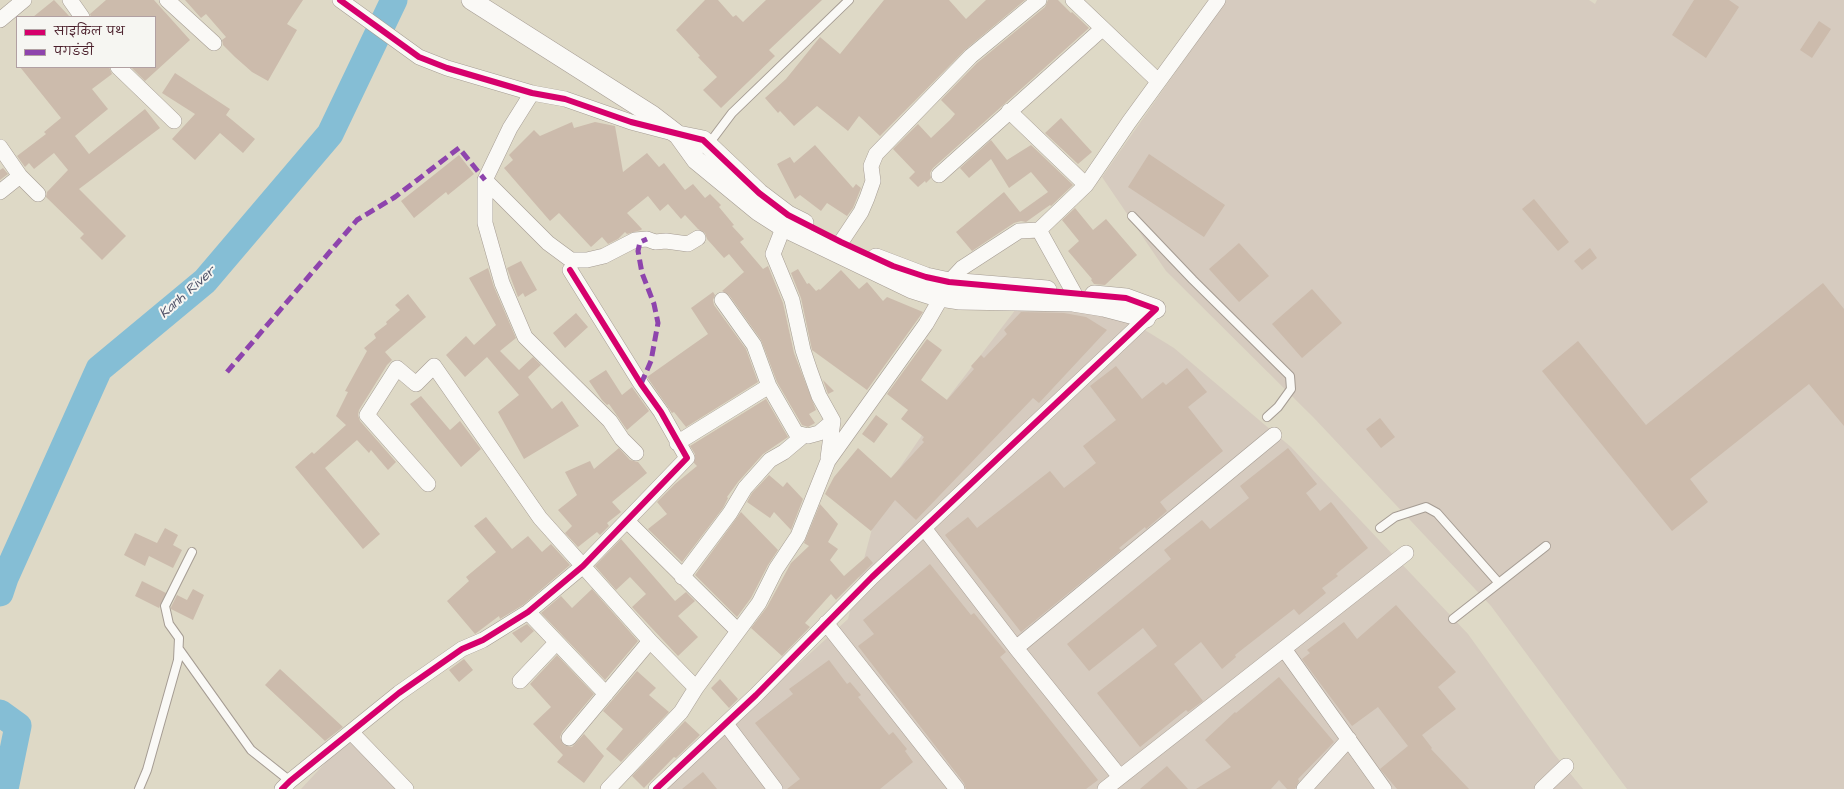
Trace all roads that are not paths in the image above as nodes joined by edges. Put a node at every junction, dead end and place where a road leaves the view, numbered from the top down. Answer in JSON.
{"nodes":[{"id":1,"x":24,"y":0,"type":"edge"},
{"id":2,"x":70,"y":0,"type":"edge"},
{"id":3,"x":167,"y":0,"type":"edge"},
{"id":4,"x":471,"y":0,"type":"edge"},
{"id":5,"x":849,"y":0,"type":"edge"},
{"id":6,"x":1039,"y":0,"type":"edge"},
{"id":7,"x":1073,"y":0,"type":"edge"},
{"id":8,"x":1218,"y":0,"type":"edge"},
{"id":9,"x":342,"y":2,"type":"edge"},
{"id":10,"x":81,"y":16,"type":"edge"},
{"id":11,"x":0,"y":20,"type":"edge"},
{"id":12,"x":1102,"y":29,"type":"junction"},
{"id":13,"x":214,"y":43,"type":"dead end"},
{"id":14,"x":119,"y":68,"type":"edge"},
{"id":15,"x":1158,"y":81,"type":"junction"},
{"id":16,"x":532,"y":93,"type":"junction"},
{"id":17,"x":1009,"y":111,"type":"junction"},
{"id":18,"x":174,"y":121,"type":"dead end"},
{"id":19,"x":678,"y":135,"type":"junction"},
{"id":20,"x":708,"y":145,"type":"junction"},
{"id":21,"x":0,"y":147,"type":"edge"},
{"id":22,"x":939,"y":175,"type":"dead end"},
{"id":23,"x":20,"y":176,"type":"junction"},
{"id":24,"x":485,"y":180,"type":"junction"},
{"id":25,"x":1086,"y":185,"type":"junction"},
{"id":26,"x":0,"y":192,"type":"edge"},
{"id":27,"x":38,"y":194,"type":"dead end"},
{"id":28,"x":1132,"y":216,"type":"dead end"},
{"id":29,"x":786,"y":221,"type":"junction"},
{"id":30,"x":1039,"y":230,"type":"junction"},
{"id":31,"x":698,"y":238,"type":"dead end"},
{"id":32,"x":840,"y":242,"type":"junction"},
{"id":33,"x":570,"y":270,"type":"dead end"},
{"id":34,"x":945,"y":290,"type":"junction"},
{"id":35,"x":1074,"y":292,"type":"junction"},
{"id":36,"x":722,"y":300,"type":"dead end"},
{"id":37,"x":1151,"y":314,"type":"junction"},
{"id":38,"x":769,"y":386,"type":"junction"},
{"id":39,"x":1267,"y":417,"type":"dead end"},
{"id":40,"x":832,"y":421,"type":"junction"},
{"id":41,"x":1274,"y":435,"type":"dead end"},
{"id":42,"x":803,"y":436,"type":"junction"},
{"id":43,"x":677,"y":443,"type":"junction"},
{"id":44,"x":636,"y":453,"type":"dead end"},
{"id":45,"x":828,"y":461,"type":"junction"},
{"id":46,"x":428,"y":484,"type":"dead end"},
{"id":47,"x":627,"y":521,"type":"junction"},
{"id":48,"x":924,"y":528,"type":"junction"},
{"id":49,"x":1380,"y":528,"type":"dead end"},
{"id":50,"x":1546,"y":546,"type":"dead end"},
{"id":51,"x":192,"y":552,"type":"dead end"},
{"id":52,"x":1406,"y":553,"type":"dead end"},
{"id":53,"x":583,"y":566,"type":"junction"},
{"id":54,"x":682,"y":577,"type":"junction"},
{"id":55,"x":1498,"y":582,"type":"junction"},
{"id":56,"x":528,"y":612,"type":"junction"},
{"id":57,"x":1453,"y":619,"type":"dead end"},
{"id":58,"x":826,"y":623,"type":"junction"},
{"id":59,"x":738,"y":631,"type":"junction"},
{"id":60,"x":650,"y":641,"type":"junction"},
{"id":61,"x":556,"y":643,"type":"junction"},
{"id":62,"x":179,"y":648,"type":"junction"},
{"id":63,"x":1016,"y":648,"type":"junction"},
{"id":64,"x":1284,"y":649,"type":"junction"},
{"id":65,"x":520,"y":681,"type":"dead end"},
{"id":66,"x":696,"y":688,"type":"junction"},
{"id":67,"x":606,"y":694,"type":"junction"},
{"id":68,"x":726,"y":724,"type":"junction"},
{"id":69,"x":351,"y":732,"type":"junction"},
{"id":70,"x":569,"y":738,"type":"dead end"},
{"id":71,"x":1349,"y":740,"type":"junction"},
{"id":72,"x":1566,"y":766,"type":"dead end"},
{"id":73,"x":1120,"y":777,"type":"junction"},
{"id":74,"x":286,"y":785,"type":"edge"},
{"id":75,"x":139,"y":789,"type":"edge"},
{"id":76,"x":406,"y":789,"type":"edge"},
{"id":77,"x":608,"y":789,"type":"edge"},
{"id":78,"x":656,"y":789,"type":"edge"},
{"id":79,"x":776,"y":789,"type":"edge"},
{"id":80,"x":957,"y":789,"type":"edge"},
{"id":81,"x":1105,"y":789,"type":"edge"},
{"id":82,"x":1304,"y":789,"type":"edge"},
{"id":83,"x":1384,"y":789,"type":"edge"},
{"id":84,"x":1542,"y":789,"type":"edge"}],
"edges":[{"from":1,"to":11,"type":"street"},
{"from":2,"to":10,"type":"street"},
{"from":3,"to":13,"type":"street"},
{"from":4,"to":19,"type":"street"},
{"from":5,"to":20,"type":"lane"},
{"from":6,"to":32,"type":"street"},
{"from":7,"to":12,"type":"street"},
{"from":8,"to":15,"type":"street"},
{"from":9,"to":16,"type":"street"},
{"from":12,"to":15,"type":"street"},
{"from":12,"to":17,"type":"street"},
{"from":14,"to":18,"type":"street"},
{"from":15,"to":25,"type":"street"},
{"from":16,"to":19,"type":"street"},
{"from":16,"to":24,"type":"street"},
{"from":17,"to":22,"type":"street"},
{"from":17,"to":25,"type":"street"},
{"from":19,"to":20,"type":"street"},
{"from":19,"to":29,"type":"street"},
{"from":20,"to":29,"type":"street"},
{"from":21,"to":23,"type":"street"},
{"from":23,"to":26,"type":"street"},
{"from":23,"to":27,"type":"street"},
{"from":24,"to":31,"type":"street"},
{"from":24,"to":44,"type":"street"},
{"from":25,"to":30,"type":"street"},
{"from":28,"to":39,"type":"lane"},
{"from":29,"to":32,"type":"street"},
{"from":29,"to":34,"type":"street"},
{"from":29,"to":40,"type":"street"},
{"from":30,"to":34,"type":"street"},
{"from":30,"to":35,"type":"street"},
{"from":32,"to":34,"type":"street"},
{"from":33,"to":43,"type":"street"},
{"from":34,"to":35,"type":"street"},
{"from":34,"to":37,"type":"street"},
{"from":34,"to":45,"type":"street"},
{"from":35,"to":37,"type":"street"},
{"from":36,"to":38,"type":"street"},
{"from":37,"to":48,"type":"street"},
{"from":38,"to":42,"type":"street"},
{"from":38,"to":43,"type":"street"},
{"from":40,"to":42,"type":"street"},
{"from":40,"to":45,"type":"street"},
{"from":41,"to":63,"type":"street"},
{"from":42,"to":54,"type":"street"},
{"from":43,"to":47,"type":"street"},
{"from":45,"to":59,"type":"street"},
{"from":46,"to":53,"type":"street"},
{"from":47,"to":53,"type":"street"},
{"from":47,"to":54,"type":"street"},
{"from":48,"to":58,"type":"street"},
{"from":48,"to":63,"type":"street"},
{"from":49,"to":55,"type":"lane"},
{"from":50,"to":55,"type":"lane"},
{"from":51,"to":62,"type":"lane"},
{"from":52,"to":64,"type":"street"},
{"from":53,"to":56,"type":"street"},
{"from":53,"to":60,"type":"street"},
{"from":54,"to":59,"type":"street"},
{"from":55,"to":57,"type":"lane"},
{"from":56,"to":61,"type":"street"},
{"from":56,"to":69,"type":"street"},
{"from":58,"to":68,"type":"street"},
{"from":58,"to":80,"type":"street"},
{"from":59,"to":66,"type":"street"},
{"from":60,"to":66,"type":"street"},
{"from":60,"to":67,"type":"street"},
{"from":61,"to":65,"type":"street"},
{"from":61,"to":67,"type":"street"},
{"from":62,"to":74,"type":"lane"},
{"from":62,"to":75,"type":"lane"},
{"from":63,"to":73,"type":"street"},
{"from":64,"to":71,"type":"street"},
{"from":64,"to":73,"type":"street"},
{"from":66,"to":77,"type":"street"},
{"from":67,"to":70,"type":"street"},
{"from":68,"to":78,"type":"street"},
{"from":68,"to":79,"type":"street"},
{"from":69,"to":74,"type":"street"},
{"from":69,"to":76,"type":"street"},
{"from":71,"to":82,"type":"street"},
{"from":71,"to":83,"type":"street"},
{"from":72,"to":84,"type":"street"},
{"from":73,"to":81,"type":"street"}]}
